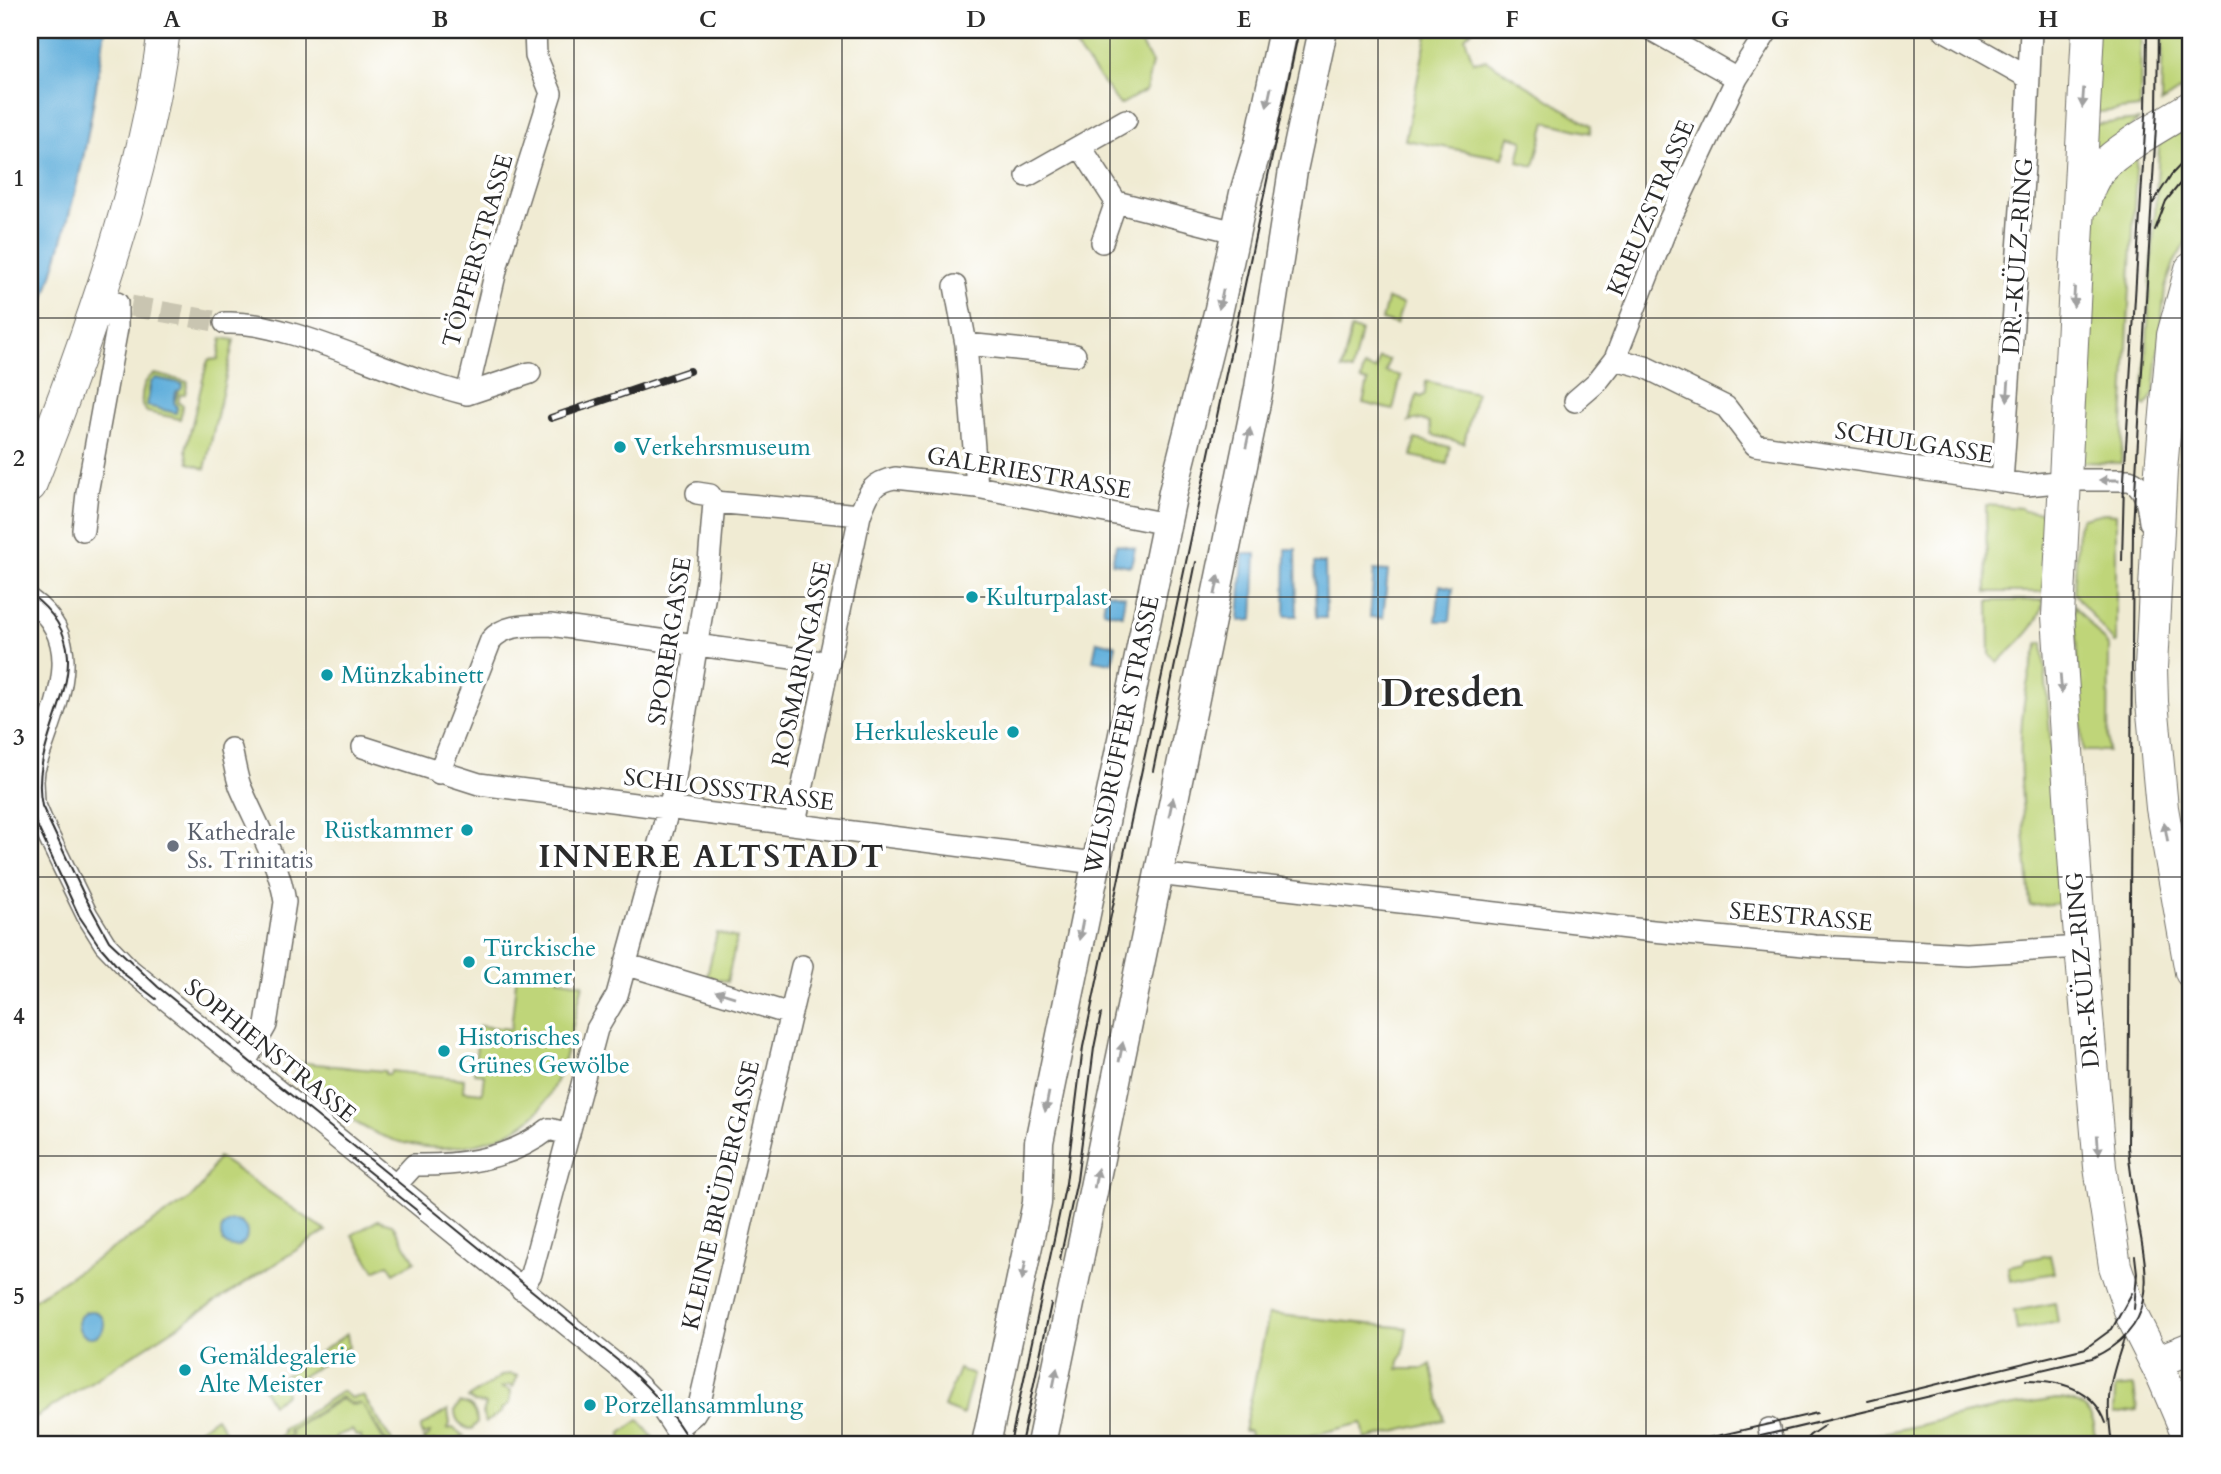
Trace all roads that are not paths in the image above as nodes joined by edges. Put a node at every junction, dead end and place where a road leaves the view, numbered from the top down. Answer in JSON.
{"nodes":[{"id":1,"x":164,"y":30,"type":"edge"},
{"id":2,"x":535,"y":30,"type":"edge"},
{"id":3,"x":1283,"y":30,"type":"edge"},
{"id":4,"x":1323,"y":30,"type":"edge"},
{"id":5,"x":1653,"y":30,"type":"edge"},
{"id":6,"x":1768,"y":30,"type":"edge"},
{"id":7,"x":1944,"y":30,"type":"edge"},
{"id":8,"x":2031,"y":30,"type":"edge"},
{"id":9,"x":2088,"y":30,"type":"edge"},
{"id":10,"x":1737,"y":78,"type":"junction"},
{"id":11,"x":2029,"y":78,"type":"junction"},
{"id":12,"x":2191,"y":107,"type":"edge"},
{"id":13,"x":1126,"y":120,"type":"dead end"},
{"id":14,"x":1080,"y":146,"type":"junction"},
{"id":15,"x":1027,"y":176,"type":"dead end"},
{"id":16,"x":1116,"y":202,"type":"junction"},
{"id":17,"x":2078,"y":229,"type":"junction"},
{"id":18,"x":1235,"y":232,"type":"junction"},
{"id":19,"x":1102,"y":242,"type":"dead end"},
{"id":20,"x":2191,"y":269,"type":"edge"},
{"id":21,"x":955,"y":286,"type":"dead end"},
{"id":22,"x":115,"y":303,"type":"junction"},
{"id":23,"x":225,"y":323,"type":"tunnel mouth"},
{"id":24,"x":966,"y":344,"type":"junction"},
{"id":25,"x":1075,"y":355,"type":"dead end"},
{"id":26,"x":1615,"y":359,"type":"junction"},
{"id":27,"x":530,"y":373,"type":"dead end"},
{"id":28,"x":467,"y":394,"type":"junction"},
{"id":29,"x":1575,"y":401,"type":"dead end"},
{"id":30,"x":2065,"y":481,"type":"junction"},
{"id":31,"x":2002,"y":482,"type":"junction"},
{"id":32,"x":30,"y":486,"type":"edge"},
{"id":33,"x":977,"y":488,"type":"junction"},
{"id":34,"x":860,"y":515,"type":"junction"},
{"id":35,"x":1167,"y":524,"type":"junction"},
{"id":36,"x":83,"y":530,"type":"dead end"},
{"id":37,"x":2155,"y":594,"type":"junction"},
{"id":38,"x":30,"y":600,"type":"edge"},
{"id":39,"x":697,"y":644,"type":"junction"},
{"id":40,"x":829,"y":663,"type":"junction"},
{"id":41,"x":363,"y":747,"type":"dead end"},
{"id":42,"x":231,"y":749,"type":"dead end"},
{"id":43,"x":439,"y":773,"type":"junction"},
{"id":44,"x":668,"y":809,"type":"junction"},
{"id":45,"x":34,"y":815,"type":"edge"},
{"id":46,"x":795,"y":823,"type":"junction"},
{"id":47,"x":1095,"y":863,"type":"junction"},
{"id":48,"x":1157,"y":874,"type":"junction"},
{"id":49,"x":2081,"y":947,"type":"junction"},
{"id":50,"x":625,"y":964,"type":"junction"},
{"id":51,"x":802,"y":966,"type":"dead end"},
{"id":52,"x":2191,"y":972,"type":"edge"},
{"id":53,"x":790,"y":1014,"type":"junction"},
{"id":54,"x":244,"y":1064,"type":"junction"},
{"id":55,"x":569,"y":1134,"type":"junction"},
{"id":56,"x":394,"y":1186,"type":"junction"},
{"id":57,"x":521,"y":1289,"type":"junction"},
{"id":58,"x":2191,"y":1349,"type":"edge"},
{"id":59,"x":2157,"y":1362,"type":"junction"},
{"id":60,"x":681,"y":1436,"type":"edge"},
{"id":61,"x":2191,"y":1442,"type":"edge"},
{"id":62,"x":986,"y":1444,"type":"edge"},
{"id":63,"x":1041,"y":1444,"type":"edge"}],
"edges":[{"from":1,"to":22,"type":"main road"},
{"from":2,"to":28,"type":"street","name":"TÖPFERSTRASSE"},
{"from":3,"to":18,"type":"street","name":"WILSDRUFFER STRASSE","one_way":true},
{"from":48,"to":4,"type":"street","one_way":true},
{"from":5,"to":10,"type":"street"},
{"from":6,"to":10,"type":"street","name":"KREUZSTRASSE"},
{"from":7,"to":11,"type":"street"},
{"from":8,"to":11,"type":"street","name":"DR.-KÜLZ-RING"},
{"from":9,"to":17,"type":"main road","name":"DR.-KÜLZ-RING","one_way":true},
{"from":10,"to":26,"type":"street","name":"KREUZSTRASSE"},
{"from":11,"to":31,"type":"street","name":"DR.-KÜLZ-RING","one_way":true},
{"from":12,"to":17,"type":"main road","name":"DR.-KÜLZ-RING"},
{"from":13,"to":14,"type":"street"},
{"from":14,"to":15,"type":"street"},
{"from":14,"to":16,"type":"street"},
{"from":16,"to":18,"type":"street"},
{"from":16,"to":19,"type":"street"},
{"from":17,"to":30,"type":"main road","name":"DR.-KÜLZ-RING","one_way":true},
{"from":18,"to":35,"type":"street","name":"WILSDRUFFER STRASSE","one_way":true},
{"from":20,"to":37,"type":"main road"},
{"from":21,"to":24,"type":"street"},
{"from":22,"to":32,"type":"main road"},
{"from":22,"to":36,"type":"street"},
{"from":23,"to":28,"type":"street"},
{"from":24,"to":25,"type":"street"},
{"from":24,"to":33,"type":"street"},
{"from":26,"to":29,"type":"street","name":"KREUZSTRASSE"},
{"from":26,"to":31,"type":"street","name":"SCHULGASSE"},
{"from":27,"to":28,"type":"street"},
{"from":30,"to":31,"type":"street","name":"SCHULGASSE"},
{"from":37,"to":30,"type":"street","one_way":true},
{"from":30,"to":49,"type":"main road","name":"DR.-KÜLZ-RING","one_way":true},
{"from":33,"to":34,"type":"street","name":"GALERIESTRASSE"},
{"from":33,"to":35,"type":"street","name":"GALERIESTRASSE"},
{"from":34,"to":39,"type":"street","name":"SPORERGASSE"},
{"from":34,"to":40,"type":"street","name":"ROSMARINGASSE"},
{"from":35,"to":47,"type":"street","name":"WILSDRUFFER STRASSE"},
{"from":52,"to":37,"type":"main road","one_way":true},
{"from":38,"to":45,"type":"street","name":"SOPHIENSTRASSE"},
{"from":39,"to":40,"type":"street"},
{"from":39,"to":43,"type":"street"},
{"from":39,"to":44,"type":"street","name":"SPORERGASSE"},
{"from":40,"to":46,"type":"street","name":"ROSMARINGASSE"},
{"from":41,"to":43,"type":"street","name":"SCHLOSSSTRASSE"},
{"from":42,"to":54,"type":"street"},
{"from":43,"to":44,"type":"street","name":"SCHLOSSSTRASSE"},
{"from":44,"to":46,"type":"street","name":"SCHLOSSSTRASSE"},
{"from":44,"to":50,"type":"street","name":"SPORERGASSE"},
{"from":45,"to":54,"type":"street","name":"SOPHIENSTRASSE"},
{"from":46,"to":47,"type":"street","name":"SCHLOSSSTRASSE"},
{"from":47,"to":62,"type":"street","name":"WILSDRUFFER STRASSE","one_way":true},
{"from":48,"to":49,"type":"street","name":"SEESTRASSE"},
{"from":63,"to":48,"type":"street","one_way":true},
{"from":49,"to":59,"type":"main road","name":"DR.-KÜLZ-RING","one_way":true},
{"from":53,"to":50,"type":"street","one_way":true},
{"from":50,"to":55,"type":"street","name":"SPORERGASSE"},
{"from":51,"to":53,"type":"street","name":"KLEINE BRÜDERGASSE"},
{"from":53,"to":60,"type":"street","name":"KLEINE BRÜDERGASSE"},
{"from":54,"to":56,"type":"street","name":"SOPHIENSTRASSE"},
{"from":55,"to":56,"type":"street"},
{"from":55,"to":57,"type":"street","name":"SPORERGASSE"},
{"from":56,"to":57,"type":"street","name":"SOPHIENSTRASSE"},
{"from":57,"to":60,"type":"street","name":"SOPHIENSTRASSE"},
{"from":58,"to":59,"type":"main road"},
{"from":59,"to":61,"type":"main road","name":"DR.-KÜLZ-RING"}]}
